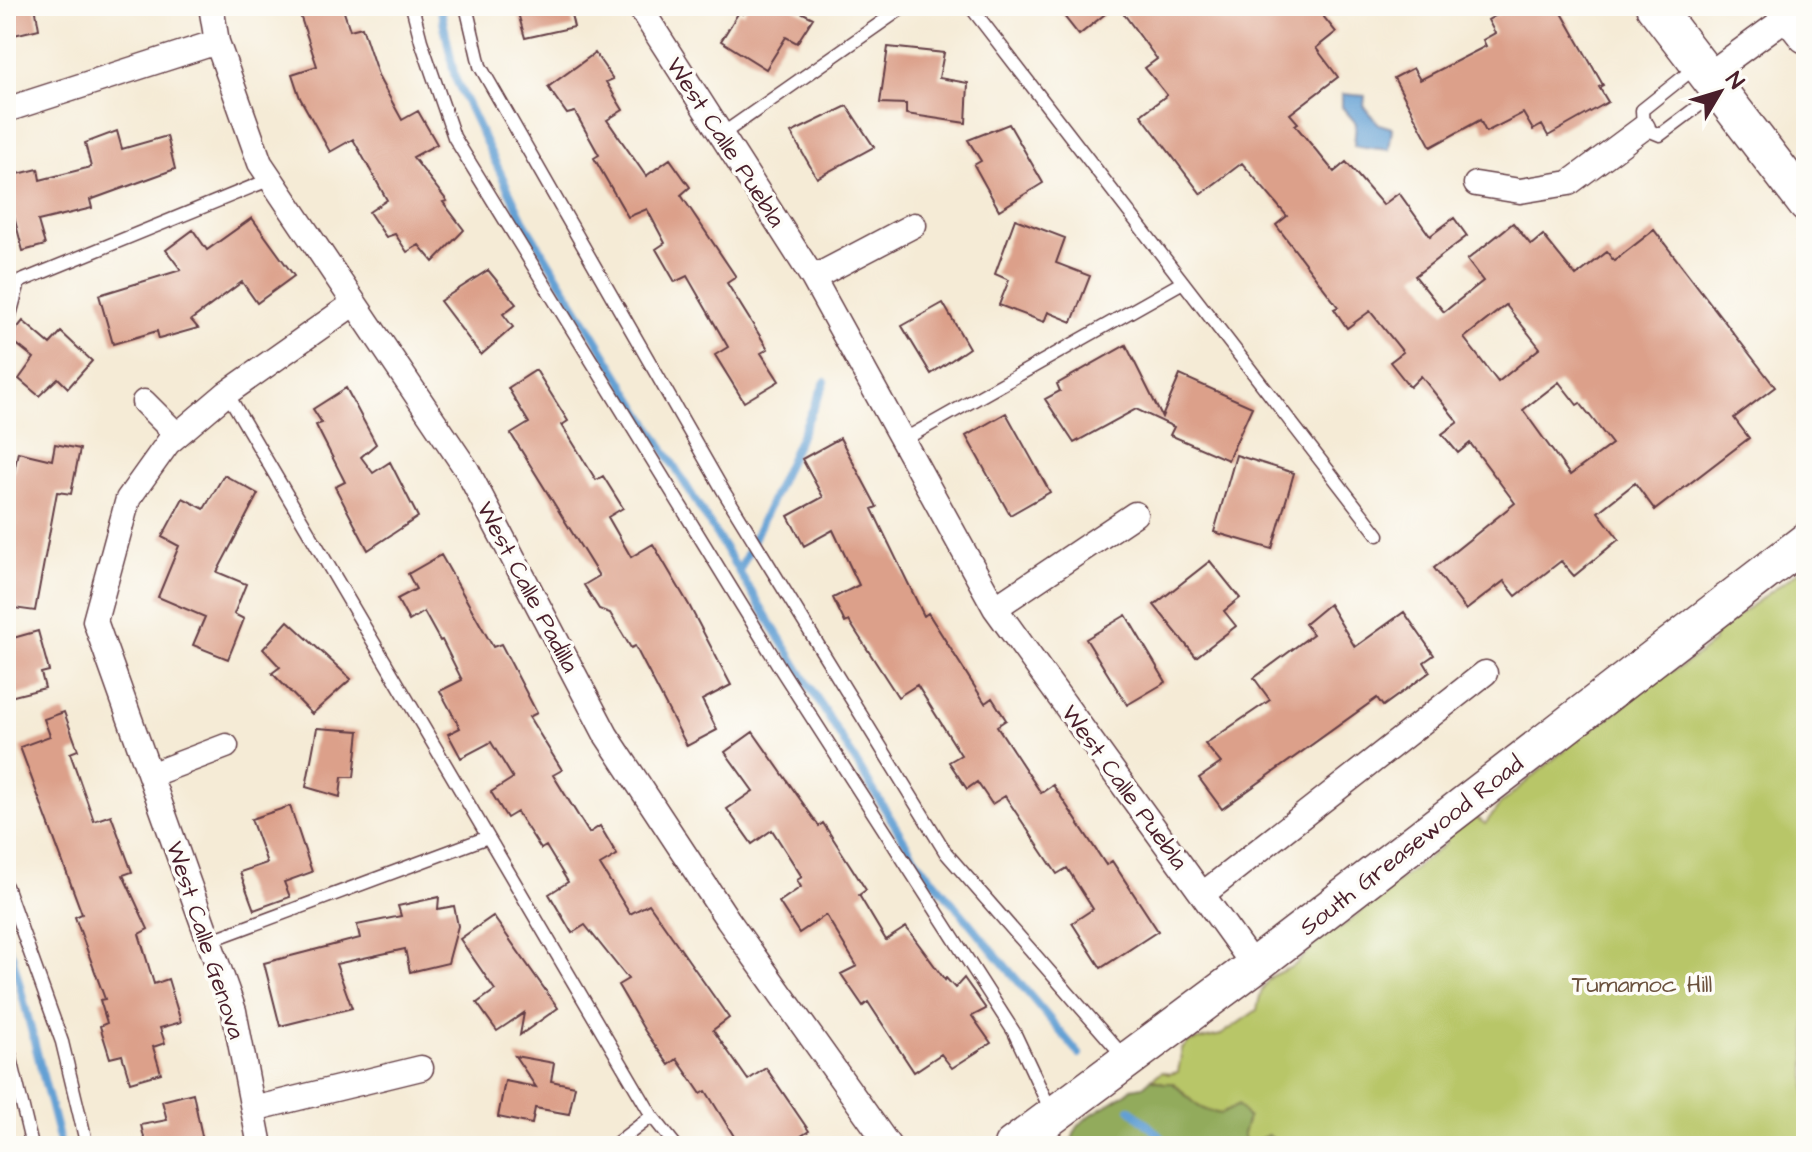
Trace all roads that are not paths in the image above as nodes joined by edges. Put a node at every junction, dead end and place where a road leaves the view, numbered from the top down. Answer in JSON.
{"nodes":[{"id":1,"x":211,"y":6,"type":"edge"},
{"id":2,"x":412,"y":6,"type":"edge"},
{"id":3,"x":466,"y":6,"type":"edge"},
{"id":4,"x":639,"y":6,"type":"edge"},
{"id":5,"x":905,"y":6,"type":"edge"},
{"id":6,"x":970,"y":6,"type":"edge"},
{"id":7,"x":1654,"y":6,"type":"edge"},
{"id":8,"x":1793,"y":19,"type":"edge"},
{"id":9,"x":217,"y":42,"type":"junction"},
{"id":10,"x":1709,"y":77,"type":"junction"},
{"id":11,"x":6,"y":110,"type":"edge"},
{"id":12,"x":1643,"y":128,"type":"junction"},
{"id":13,"x":721,"y":135,"type":"junction"},
{"id":14,"x":271,"y":179,"type":"junction"},
{"id":15,"x":1476,"y":184,"type":"dead end"},
{"id":16,"x":1806,"y":204,"type":"edge"},
{"id":17,"x":914,"y":225,"type":"dead end"},
{"id":18,"x":813,"y":278,"type":"junction"},
{"id":19,"x":1183,"y":282,"type":"junction"},
{"id":20,"x":353,"y":304,"type":"junction"},
{"id":21,"x":6,"y":330,"type":"edge"},
{"id":22,"x":227,"y":393,"type":"junction"},
{"id":23,"x":144,"y":402,"type":"dead end"},
{"id":24,"x":177,"y":435,"type":"junction"},
{"id":25,"x":903,"y":440,"type":"junction"},
{"id":26,"x":1135,"y":514,"type":"dead end"},
{"id":27,"x":1378,"y":535,"type":"dead end"},
{"id":28,"x":1806,"y":541,"type":"edge"},
{"id":29,"x":995,"y":608,"type":"junction"},
{"id":30,"x":1485,"y":673,"type":"dead end"},
{"id":31,"x":226,"y":746,"type":"dead end"},
{"id":32,"x":150,"y":775,"type":"junction"},
{"id":33,"x":488,"y":837,"type":"junction"},
{"id":34,"x":6,"y":886,"type":"edge"},
{"id":35,"x":1203,"y":894,"type":"junction"},
{"id":36,"x":209,"y":941,"type":"junction"},
{"id":37,"x":1254,"y":966,"type":"junction"},
{"id":38,"x":6,"y":1038,"type":"edge"},
{"id":39,"x":1127,"y":1061,"type":"junction"},
{"id":40,"x":421,"y":1068,"type":"dead end"},
{"id":41,"x":253,"y":1109,"type":"junction"},
{"id":42,"x":1054,"y":1115,"type":"junction"},
{"id":43,"x":652,"y":1116,"type":"junction"},
{"id":44,"x":879,"y":1142,"type":"edge"},
{"id":45,"x":32,"y":1146,"type":"edge"},
{"id":46,"x":87,"y":1146,"type":"edge"},
{"id":47,"x":260,"y":1146,"type":"edge"},
{"id":48,"x":613,"y":1146,"type":"edge"},
{"id":49,"x":676,"y":1146,"type":"edge"},
{"id":50,"x":1012,"y":1146,"type":"edge"}],
"edges":[{"from":1,"to":9,"type":"street","name":"West Calle Padilla"},
{"from":2,"to":42,"type":"lane"},
{"from":3,"to":39,"type":"lane"},
{"from":4,"to":13,"type":"street","name":"West Calle Puebla"},
{"from":5,"to":13,"type":"lane"},
{"from":6,"to":19,"type":"lane"},
{"from":7,"to":10,"type":"main road"},
{"from":8,"to":10,"type":"street"},
{"from":9,"to":11,"type":"street"},
{"from":9,"to":14,"type":"street","name":"West Calle Padilla"},
{"from":10,"to":12,"type":"lane"},
{"from":10,"to":12,"type":"lane"},
{"from":10,"to":16,"type":"main road"},
{"from":12,"to":15,"type":"street"},
{"from":13,"to":18,"type":"street","name":"West Calle Puebla"},
{"from":14,"to":20,"type":"street","name":"West Calle Padilla"},
{"from":14,"to":21,"type":"lane"},
{"from":17,"to":18,"type":"street"},
{"from":18,"to":25,"type":"street","name":"West Calle Puebla"},
{"from":19,"to":25,"type":"lane"},
{"from":19,"to":27,"type":"lane"},
{"from":20,"to":22,"type":"street","name":"West Calle Genova"},
{"from":20,"to":44,"type":"street","name":"West Calle Padilla"},
{"from":22,"to":24,"type":"street","name":"West Calle Genova"},
{"from":22,"to":33,"type":"lane"},
{"from":23,"to":24,"type":"street"},
{"from":24,"to":32,"type":"street","name":"West Calle Genova"},
{"from":25,"to":29,"type":"street","name":"West Calle Puebla"},
{"from":26,"to":29,"type":"street"},
{"from":28,"to":37,"type":"main road","name":"South Greasewood Road"},
{"from":29,"to":35,"type":"street","name":"West Calle Puebla"},
{"from":30,"to":35,"type":"street"},
{"from":31,"to":32,"type":"street"},
{"from":32,"to":36,"type":"street","name":"West Calle Genova"},
{"from":33,"to":36,"type":"lane"},
{"from":33,"to":43,"type":"lane"},
{"from":34,"to":46,"type":"lane"},
{"from":35,"to":37,"type":"street","name":"West Calle Puebla"},
{"from":36,"to":41,"type":"street","name":"West Calle Genova"},
{"from":37,"to":39,"type":"main road","name":"South Greasewood Road"},
{"from":38,"to":45,"type":"lane"},
{"from":39,"to":42,"type":"main road","name":"South Greasewood Road"},
{"from":40,"to":41,"type":"street"},
{"from":41,"to":47,"type":"street","name":"West Calle Genova"},
{"from":42,"to":50,"type":"main road","name":"South Greasewood Road"},
{"from":43,"to":48,"type":"lane"},
{"from":43,"to":49,"type":"lane"}]}
